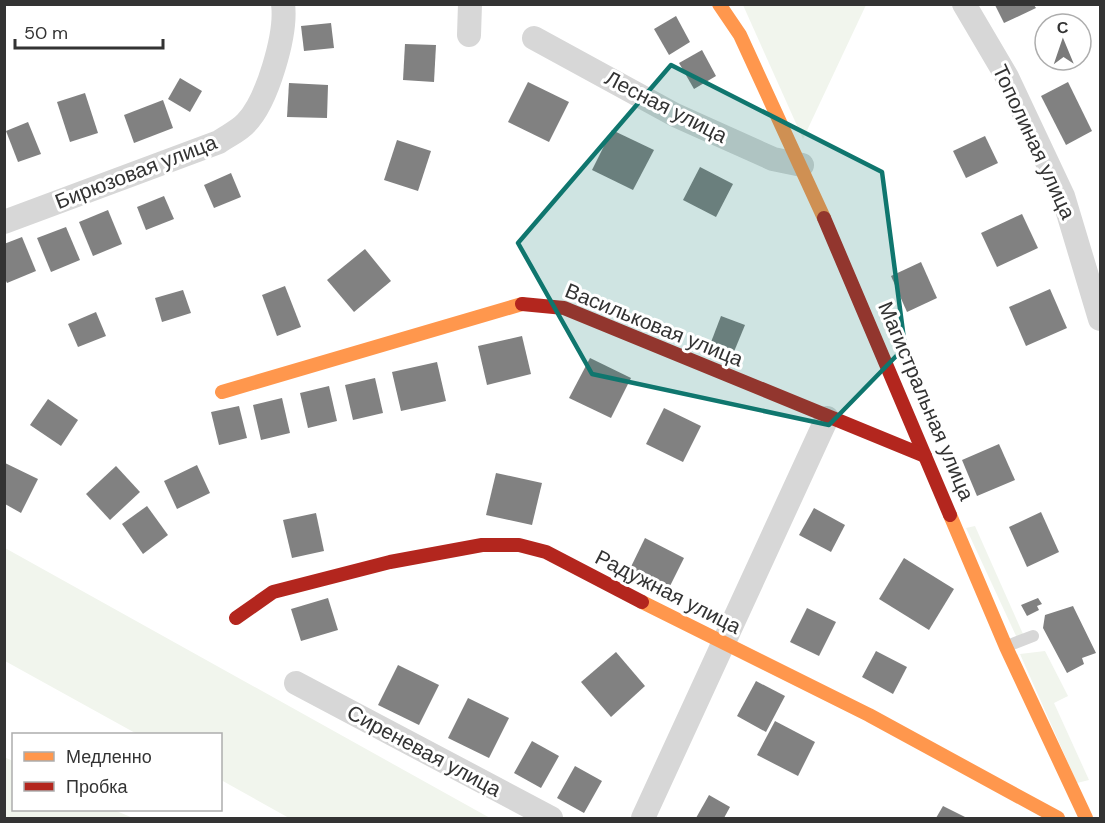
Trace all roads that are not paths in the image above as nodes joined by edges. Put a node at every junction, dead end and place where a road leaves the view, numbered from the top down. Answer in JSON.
{"nodes":[{"id":1,"x":282,"y":4,"type":"edge"},
{"id":2,"x":470,"y":4,"type":"edge"},
{"id":3,"x":719,"y":4,"type":"edge"},
{"id":4,"x":964,"y":4,"type":"edge"},
{"id":5,"x":469,"y":35,"type":"dead end"},
{"id":6,"x":534,"y":38,"type":"dead end"},
{"id":7,"x":802,"y":165,"type":"junction"},
{"id":8,"x":4,"y":222,"type":"edge"},
{"id":9,"x":1101,"y":319,"type":"edge"},
{"id":10,"x":222,"y":392,"type":"dead end"},
{"id":11,"x":827,"y":418,"type":"junction"},
{"id":12,"x":925,"y":456,"type":"junction"},
{"id":13,"x":236,"y":618,"type":"dead end"},
{"id":14,"x":1033,"y":636,"type":"dead end"},
{"id":15,"x":723,"y":644,"type":"junction"},
{"id":16,"x":1006,"y":647,"type":"junction"},
{"id":17,"x":296,"y":683,"type":"dead end"},
{"id":18,"x":551,"y":819,"type":"edge"},
{"id":19,"x":643,"y":819,"type":"edge"},
{"id":20,"x":1058,"y":819,"type":"edge"},
{"id":21,"x":1086,"y":819,"type":"edge"}],
"edges":[{"from":1,"to":8,"type":"street","name":"Бирюзовая улица"},
{"from":2,"to":5,"type":"street"},
{"from":3,"to":7,"type":"street","name":"Магистральная улица"},
{"from":4,"to":9,"type":"street","name":"Тополиная улица"},
{"from":6,"to":7,"type":"street","name":"Лесная улица"},
{"from":7,"to":12,"type":"street","name":"Магистральная улица"},
{"from":10,"to":11,"type":"street","name":"Васильковая улица"},
{"from":11,"to":12,"type":"street","name":"Васильковая улица"},
{"from":11,"to":15,"type":"street"},
{"from":12,"to":16,"type":"street","name":"Магистральная улица"},
{"from":13,"to":15,"type":"street","name":"Радужная улица"},
{"from":14,"to":16,"type":"lane"},
{"from":15,"to":19,"type":"street"},
{"from":15,"to":20,"type":"street","name":"Радужная улица"},
{"from":16,"to":21,"type":"street","name":"Магистральная улица"},
{"from":17,"to":18,"type":"street","name":"Сиреневая улица"}]}
